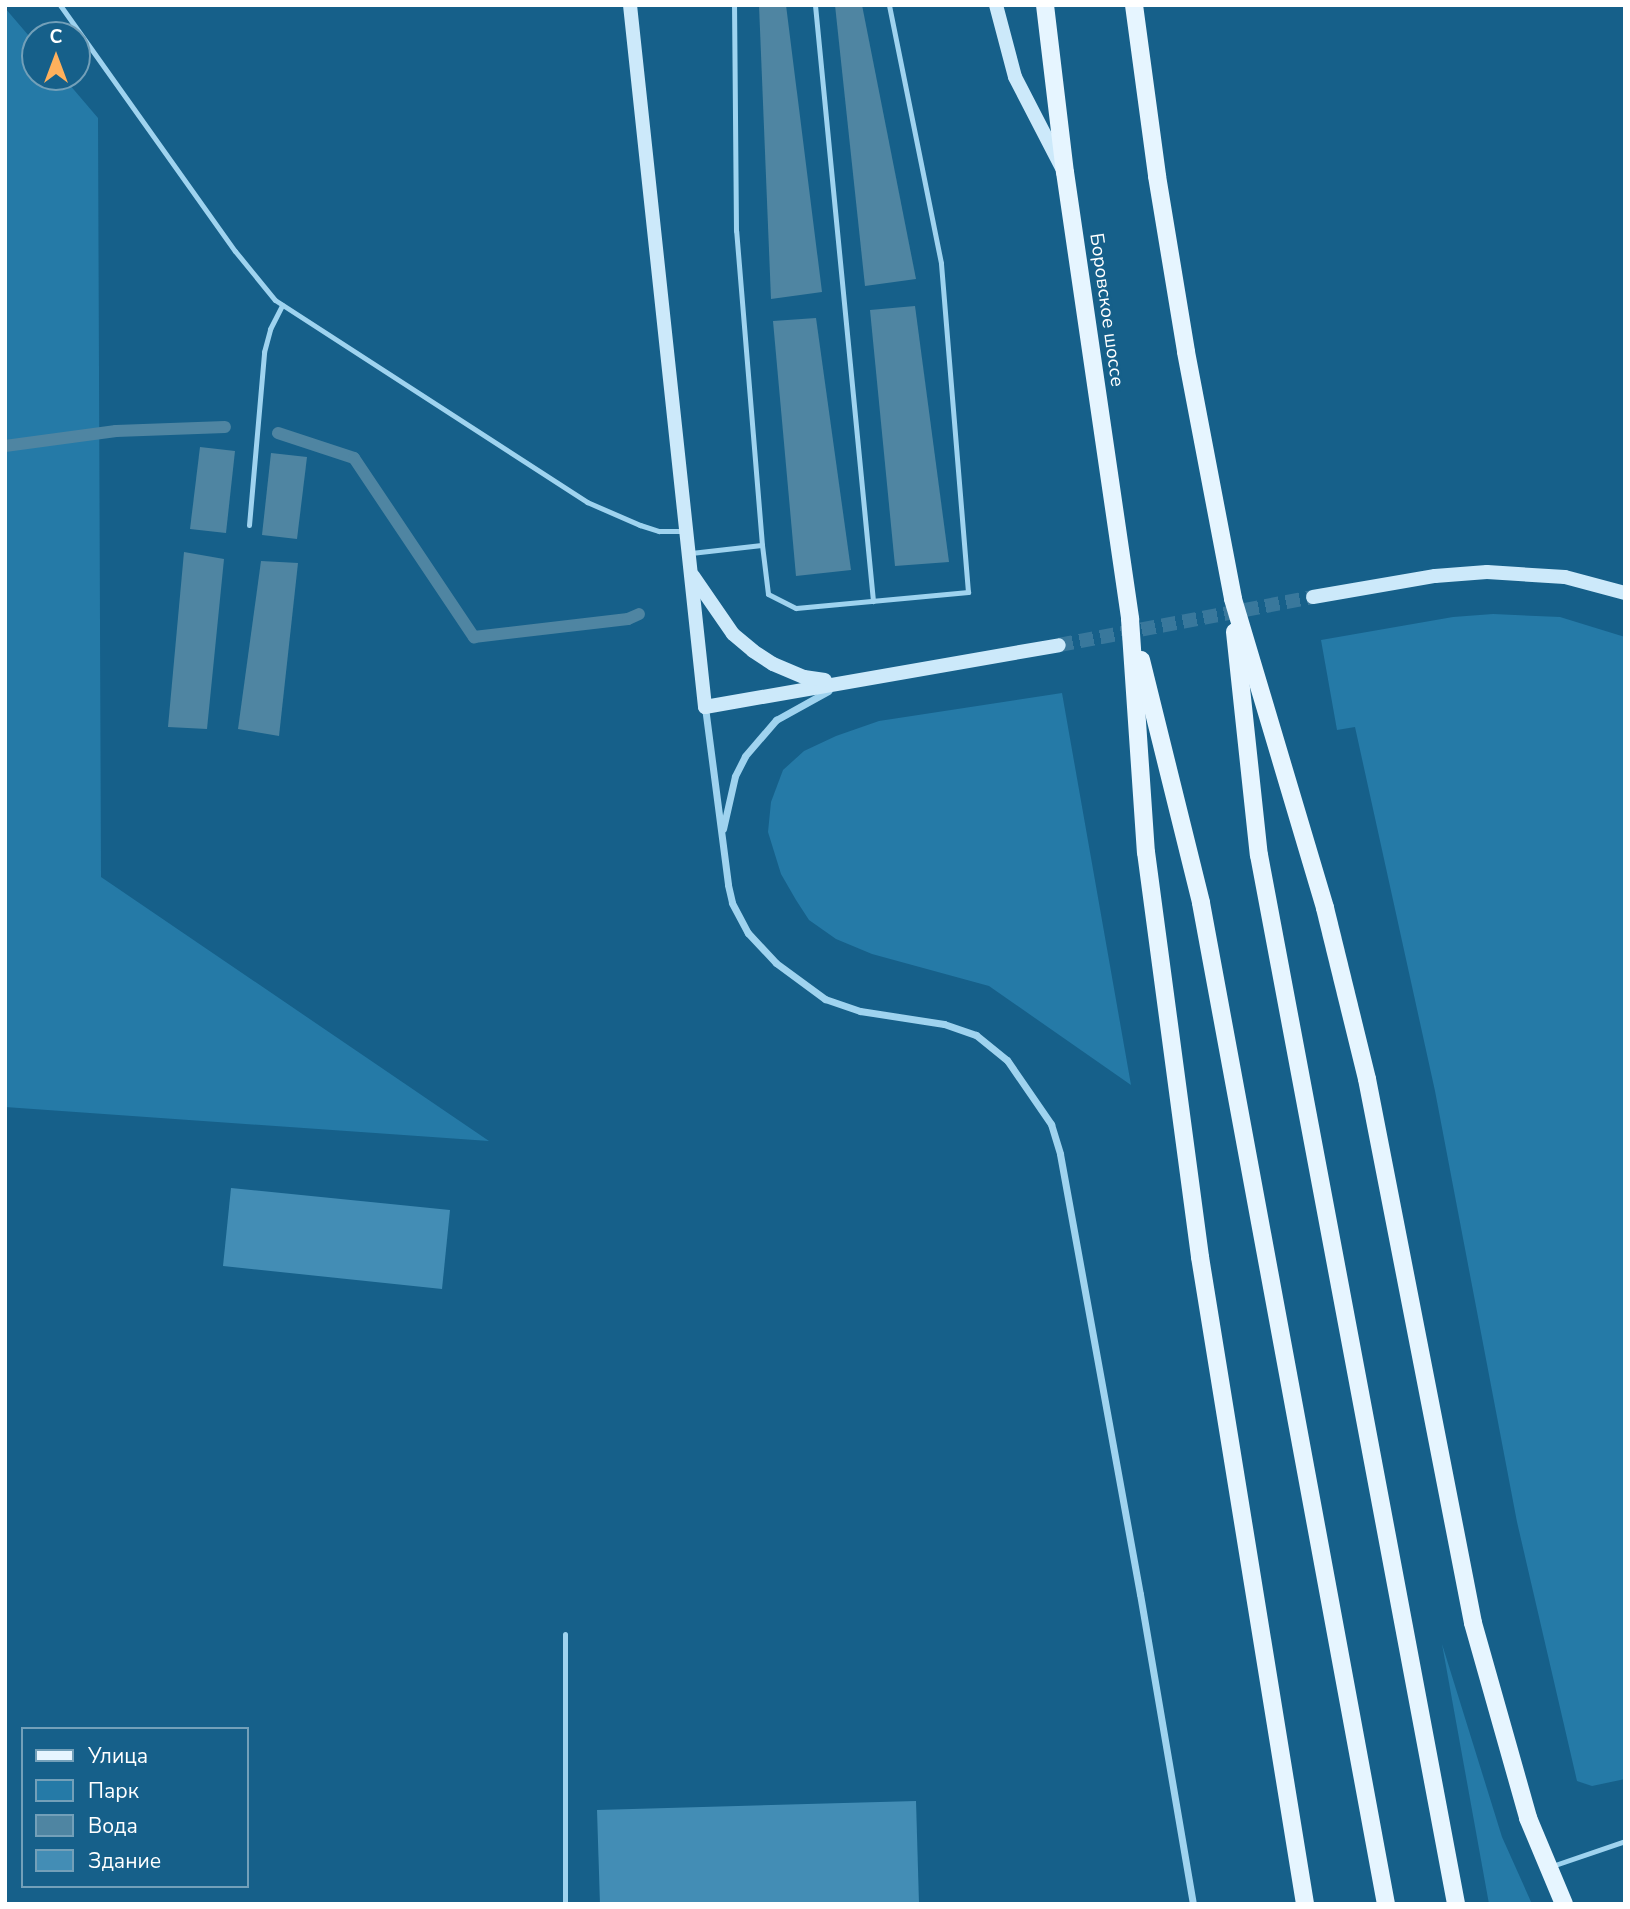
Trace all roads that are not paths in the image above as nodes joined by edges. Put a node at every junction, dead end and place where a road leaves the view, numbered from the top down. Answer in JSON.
{"nodes":[{"id":1,"x":60,"y":5,"type":"edge"},
{"id":2,"x":631,"y":5,"type":"edge"},
{"id":3,"x":734,"y":5,"type":"edge"},
{"id":4,"x":815,"y":5,"type":"edge"},
{"id":5,"x":889,"y":5,"type":"edge"},
{"id":6,"x":996,"y":5,"type":"edge"},
{"id":7,"x":1045,"y":5,"type":"edge"},
{"id":8,"x":1134,"y":5,"type":"edge"},
{"id":9,"x":1065,"y":172,"type":"junction"},
{"id":10,"x":282,"y":305,"type":"junction"},
{"id":11,"x":249,"y":525,"type":"dead end"},
{"id":12,"x":685,"y":531,"type":"junction"},
{"id":13,"x":762,"y":545,"type":"junction"},
{"id":14,"x":687,"y":553,"type":"junction"},
{"id":15,"x":690,"y":570,"type":"junction"},
{"id":16,"x":1625,"y":593,"type":"edge"},
{"id":17,"x":1313,"y":597,"type":"tunnel mouth"},
{"id":18,"x":1233,"y":599,"type":"junction"},
{"id":19,"x":873,"y":601,"type":"junction"},
{"id":20,"x":1130,"y":619,"type":"junction"},
{"id":21,"x":1059,"y":645,"type":"tunnel mouth"},
{"id":22,"x":854,"y":680,"type":"junction"},
{"id":23,"x":705,"y":707,"type":"junction"},
{"id":24,"x":722,"y":837,"type":"junction"},
{"id":25,"x":565,"y":1634,"type":"dead end"},
{"id":26,"x":1625,"y":1841,"type":"edge"},
{"id":27,"x":1549,"y":1867,"type":"junction"},
{"id":28,"x":565,"y":1904,"type":"edge"},
{"id":29,"x":1193,"y":1904,"type":"edge"},
{"id":30,"x":1305,"y":1904,"type":"edge"},
{"id":31,"x":1386,"y":1904,"type":"edge"},
{"id":32,"x":1456,"y":1904,"type":"edge"},
{"id":33,"x":1564,"y":1904,"type":"edge"}],
"edges":[{"from":1,"to":10,"type":"lane"},
{"from":2,"to":12,"type":"street"},
{"from":3,"to":13,"type":"lane"},
{"from":4,"to":19,"type":"lane"},
{"from":5,"to":19,"type":"lane"},
{"from":6,"to":9,"type":"street"},
{"from":7,"to":9,"type":"main road","name":"Боровское шоссе"},
{"from":8,"to":18,"type":"main road"},
{"from":9,"to":20,"type":"main road","name":"Боровское шоссе"},
{"from":10,"to":11,"type":"lane"},
{"from":10,"to":12,"type":"lane"},
{"from":12,"to":14,"type":"street"},
{"from":13,"to":14,"type":"lane"},
{"from":13,"to":19,"type":"lane"},
{"from":14,"to":15,"type":"street"},
{"from":15,"to":22,"type":"street"},
{"from":15,"to":23,"type":"street"},
{"from":16,"to":17,"type":"street"},
{"from":18,"to":27,"type":"main road"},
{"from":18,"to":32,"type":"main road"},
{"from":20,"to":30,"type":"main road"},
{"from":20,"to":31,"type":"main road"},
{"from":21,"to":22,"type":"street"},
{"from":22,"to":23,"type":"street"},
{"from":22,"to":24,"type":"street"},
{"from":23,"to":24,"type":"street"},
{"from":24,"to":29,"type":"street"},
{"from":25,"to":28,"type":"lane"},
{"from":26,"to":27,"type":"lane"},
{"from":27,"to":33,"type":"main road"}]}
